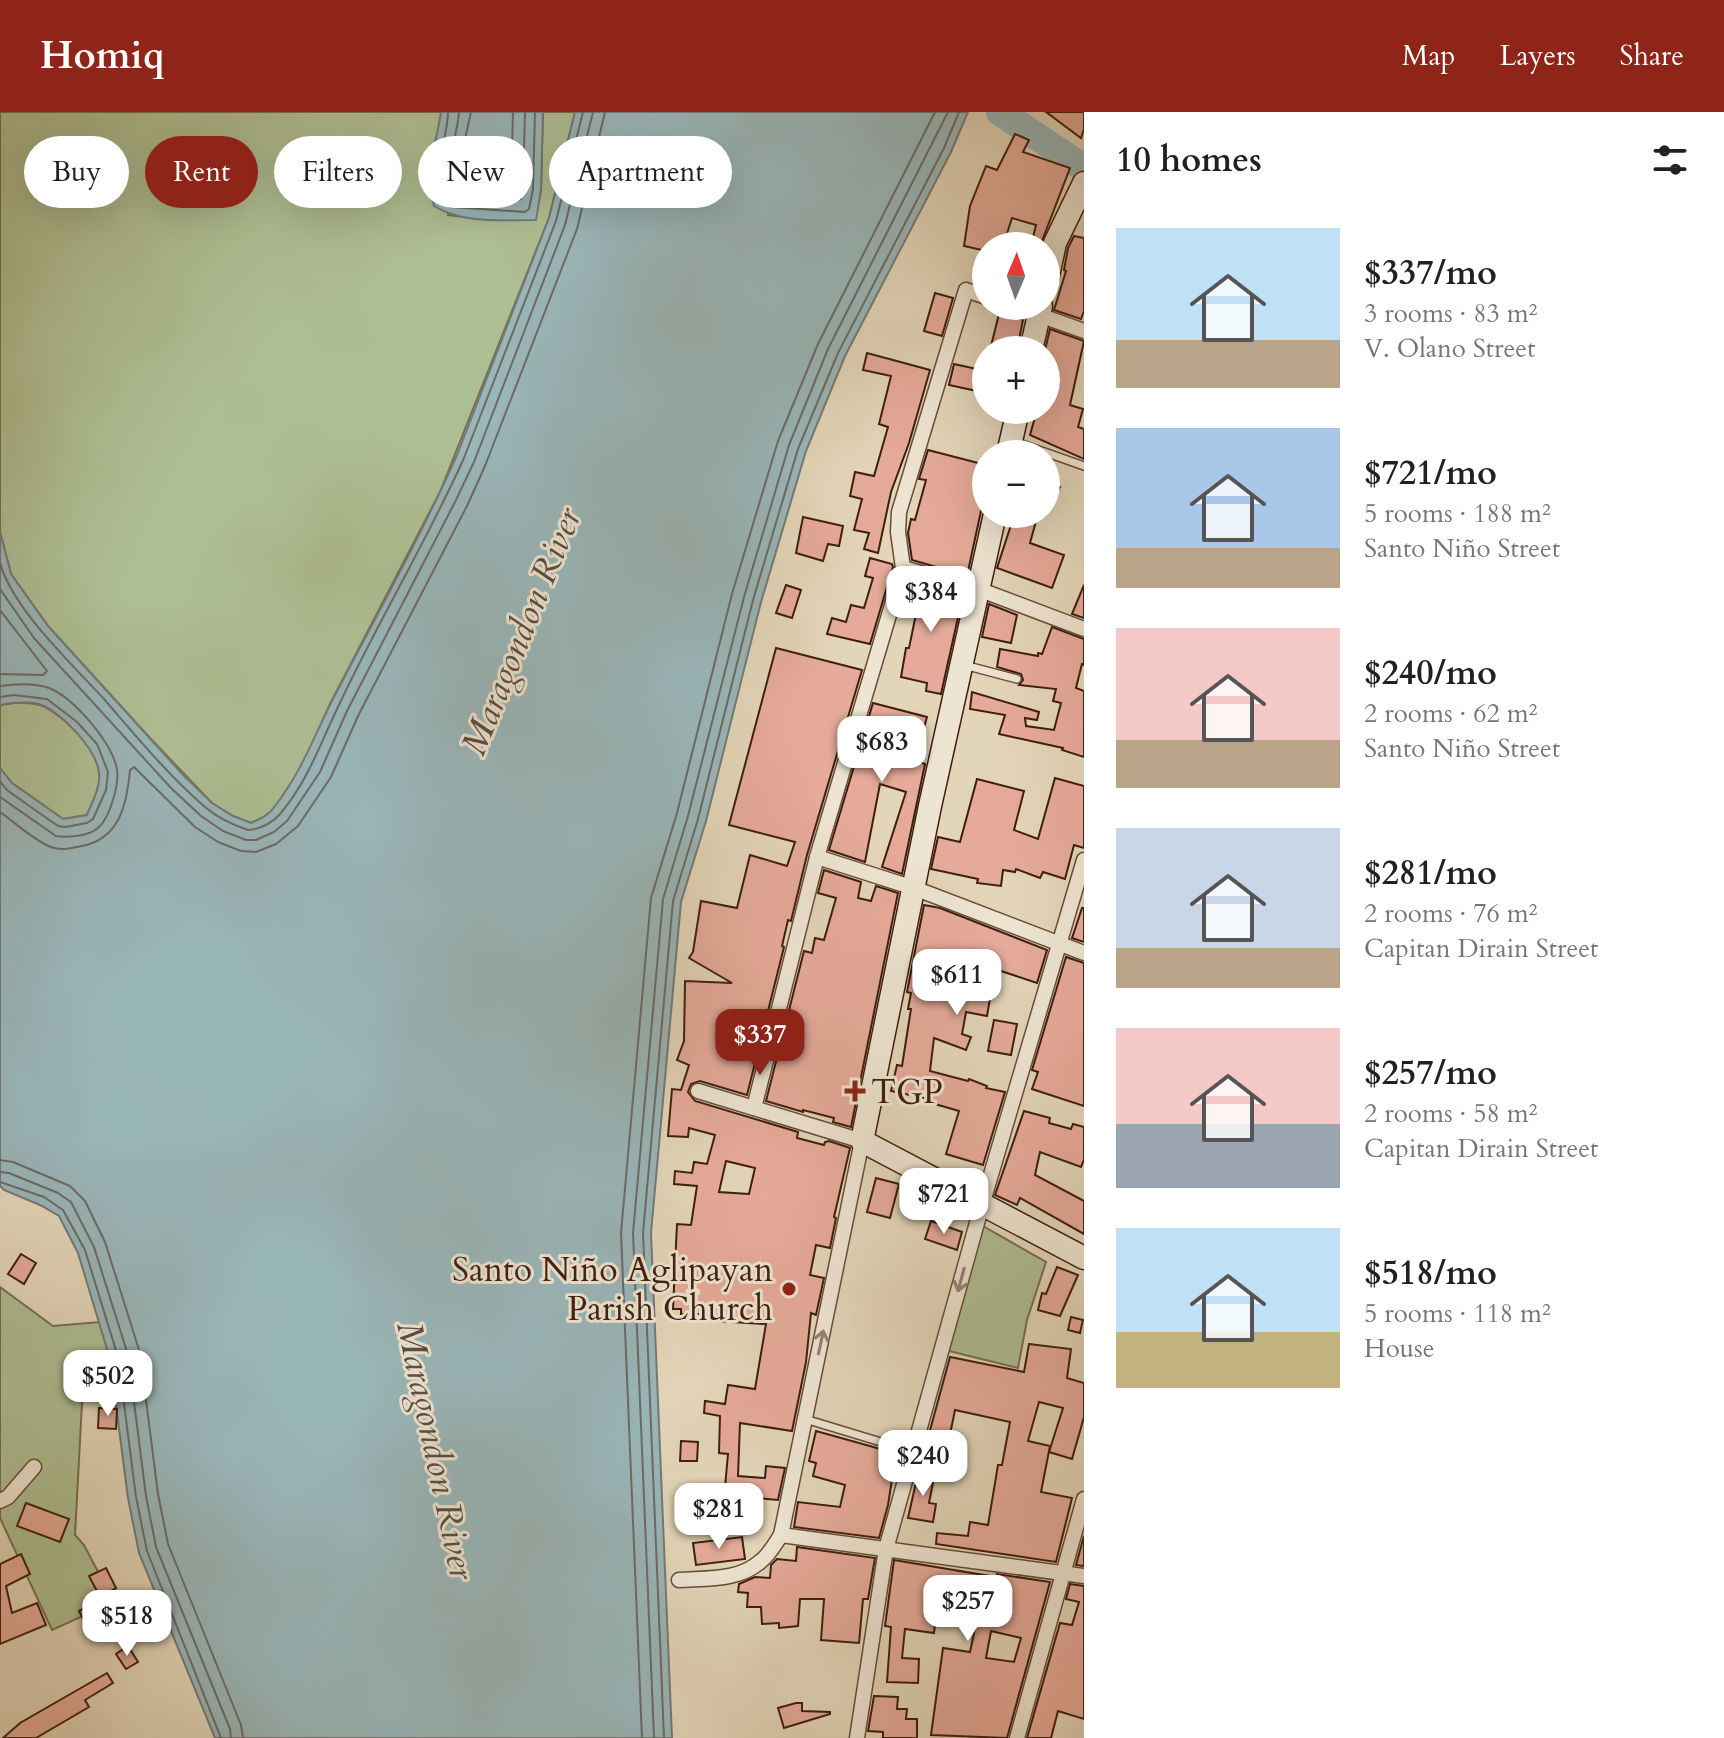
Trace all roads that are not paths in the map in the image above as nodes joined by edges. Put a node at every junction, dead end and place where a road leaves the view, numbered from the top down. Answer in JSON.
{"nodes":[{"id":1,"x":1083,"y":186,"type":"edge"},
{"id":2,"x":1060,"y":233,"type":"edge"},
{"id":3,"x":972,"y":292,"type":"edge"},
{"id":4,"x":1060,"y":320,"type":"edge"},
{"id":5,"x":1084,"y":331,"type":"edge"},
{"id":6,"x":1060,"y":460,"type":"edge"},
{"id":7,"x":1084,"y":466,"type":"edge"},
{"id":8,"x":992,"y":528,"type":"edge"},
{"id":9,"x":903,"y":568,"type":"junction"},
{"id":10,"x":978,"y":589,"type":"junction"},
{"id":11,"x":1084,"y":629,"type":"edge"},
{"id":12,"x":962,"y":665,"type":"junction"},
{"id":13,"x":1017,"y":679,"type":"dead end"},
{"id":14,"x":817,"y":857,"type":"junction"},
{"id":15,"x":1084,"y":860,"type":"edge"},
{"id":16,"x":914,"y":888,"type":"junction"},
{"id":17,"x":1058,"y":943,"type":"junction"},
{"id":18,"x":1084,"y":953,"type":"edge"},
{"id":19,"x":698,"y":1091,"type":"dead end"},
{"id":20,"x":754,"y":1108,"type":"junction"},
{"id":21,"x":862,"y":1141,"type":"junction"},
{"id":22,"x":982,"y":1205,"type":"junction"},
{"id":23,"x":1084,"y":1258,"type":"edge"},
{"id":24,"x":805,"y":1419,"type":"junction"},
{"id":25,"x":914,"y":1452,"type":"junction"},
{"id":26,"x":34,"y":1467,"type":"dead end"},
{"id":27,"x":1084,"y":1499,"type":"edge"},
{"id":28,"x":0,"y":1501,"type":"edge"},
{"id":29,"x":781,"y":1535,"type":"junction"},
{"id":30,"x":886,"y":1549,"type":"junction"},
{"id":31,"x":1064,"y":1573,"type":"junction"},
{"id":32,"x":1084,"y":1576,"type":"edge"},
{"id":33,"x":679,"y":1580,"type":"dead end"},
{"id":34,"x":857,"y":1738,"type":"edge"},
{"id":35,"x":1017,"y":1738,"type":"edge"}],
"edges":[{"from":1,"to":2,"type":"main road"},
{"from":3,"to":9,"type":"street"},
{"from":4,"to":5,"type":"street"},
{"from":6,"to":7,"type":"lane"},
{"from":8,"to":10,"type":"main road"},
{"from":9,"to":10,"type":"street"},
{"from":9,"to":14,"type":"street"},
{"from":10,"to":11,"type":"street"},
{"from":10,"to":12,"type":"main road"},
{"from":12,"to":13,"type":"lane"},
{"from":12,"to":16,"type":"main road"},
{"from":14,"to":16,"type":"street"},
{"from":14,"to":20,"type":"street"},
{"from":15,"to":17,"type":"street"},
{"from":16,"to":17,"type":"street"},
{"from":16,"to":21,"type":"main road"},
{"from":17,"to":18,"type":"street"},
{"from":17,"to":22,"type":"street"},
{"from":19,"to":20,"type":"street"},
{"from":20,"to":21,"type":"street"},
{"from":21,"to":22,"type":"main road"},
{"from":24,"to":21,"type":"street","one_way":true},
{"from":22,"to":23,"type":"main road"},
{"from":22,"to":25,"type":"street","one_way":true},
{"from":24,"to":25,"type":"lane"},
{"from":24,"to":29,"type":"street"},
{"from":25,"to":30,"type":"street"},
{"from":26,"to":28,"type":"street"},
{"from":27,"to":31,"type":"street"},
{"from":29,"to":30,"type":"street"},
{"from":29,"to":33,"type":"street"},
{"from":30,"to":31,"type":"street"},
{"from":30,"to":34,"type":"street"},
{"from":31,"to":32,"type":"street"},
{"from":31,"to":35,"type":"street"}]}
